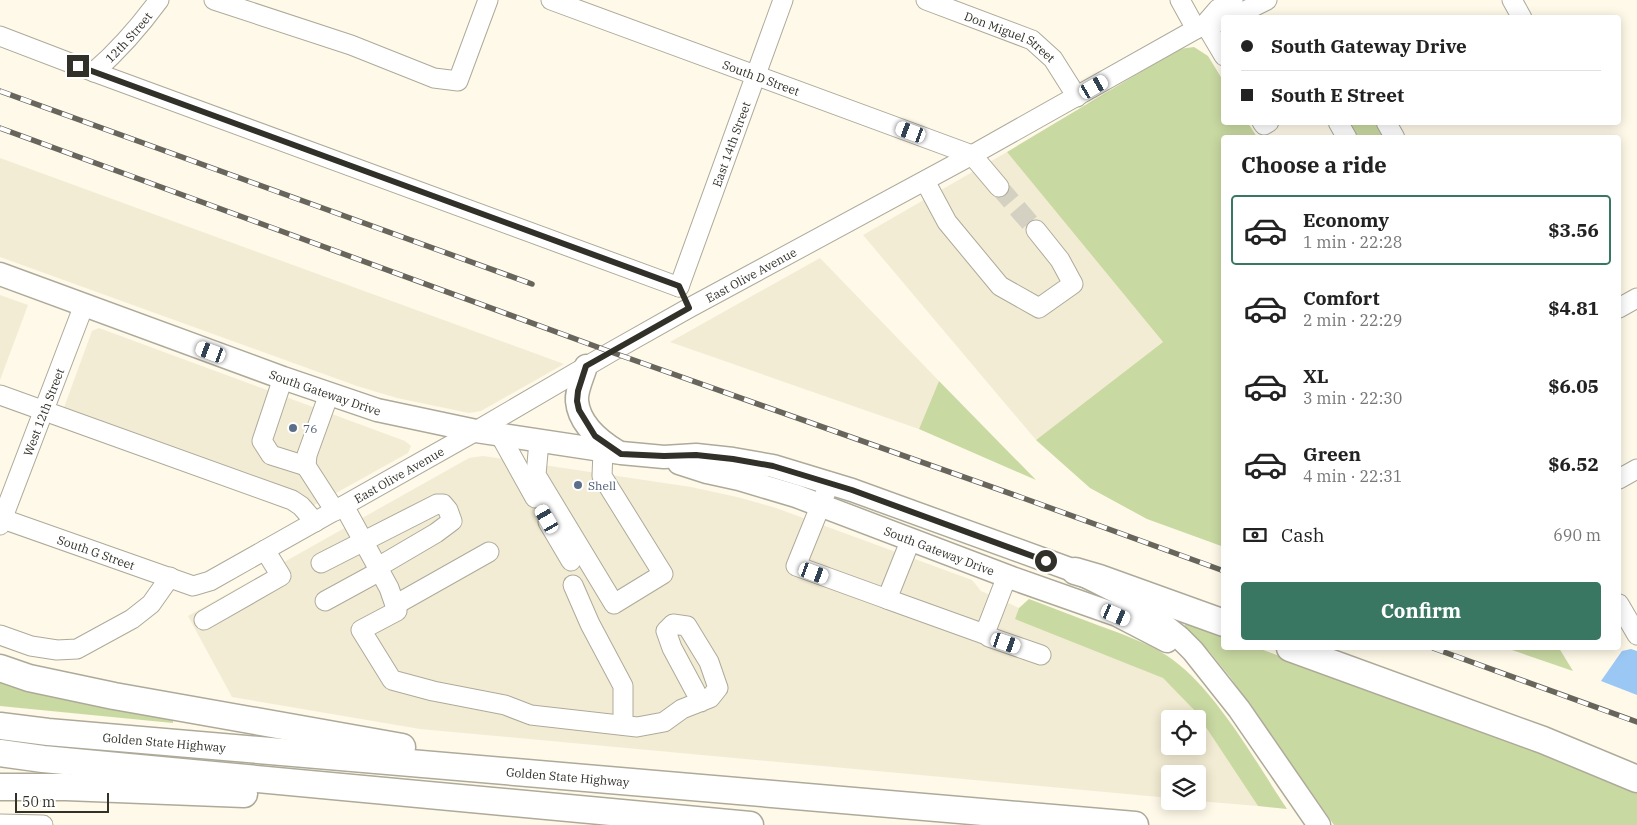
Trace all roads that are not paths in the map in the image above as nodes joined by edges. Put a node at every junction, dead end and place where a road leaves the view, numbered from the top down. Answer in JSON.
{"nodes":[{"id":1,"x":159,"y":0,"type":"edge"},
{"id":2,"x":214,"y":0,"type":"edge"},
{"id":3,"x":488,"y":0,"type":"edge"},
{"id":4,"x":551,"y":0,"type":"edge"},
{"id":5,"x":784,"y":0,"type":"edge"},
{"id":6,"x":926,"y":0,"type":"edge"},
{"id":7,"x":1180,"y":0,"type":"edge"},
{"id":8,"x":1233,"y":0,"type":"edge"},
{"id":9,"x":1267,"y":0,"type":"edge"},
{"id":10,"x":1512,"y":0,"type":"edge"},
{"id":11,"x":1237,"y":15,"type":"edge"},
{"id":12,"x":1520,"y":15,"type":"edge"},
{"id":13,"x":1209,"y":25,"type":"edge"},
{"id":14,"x":0,"y":36,"type":"edge"},
{"id":15,"x":1221,"y":50,"type":"edge"},
{"id":16,"x":94,"y":72,"type":"junction"},
{"id":17,"x":756,"y":75,"type":"junction"},
{"id":18,"x":1077,"y":97,"type":"junction"},
{"id":19,"x":972,"y":155,"type":"junction"},
{"id":20,"x":925,"y":181,"type":"junction"},
{"id":21,"x":999,"y":187,"type":"tunnel mouth"},
{"id":22,"x":1036,"y":230,"type":"tunnel mouth"},
{"id":23,"x":0,"y":274,"type":"edge"},
{"id":24,"x":679,"y":286,"type":"junction"},
{"id":25,"x":1637,"y":298,"type":"edge"},
{"id":26,"x":84,"y":305,"type":"junction"},
{"id":27,"x":1621,"y":307,"type":"edge"},
{"id":28,"x":689,"y":308,"type":"junction"},
{"id":29,"x":586,"y":366,"type":"junction"},
{"id":30,"x":284,"y":378,"type":"junction"},
{"id":31,"x":329,"y":394,"type":"junction"},
{"id":32,"x":0,"y":395,"type":"edge"},
{"id":33,"x":44,"y":412,"type":"junction"},
{"id":34,"x":476,"y":431,"type":"junction"},
{"id":35,"x":500,"y":435,"type":"junction"},
{"id":36,"x":539,"y":441,"type":"junction"},
{"id":37,"x":612,"y":452,"type":"junction"},
{"id":38,"x":664,"y":456,"type":"junction"},
{"id":39,"x":306,"y":466,"type":"junction"},
{"id":40,"x":1637,"y":469,"type":"edge"},
{"id":41,"x":1621,"y":478,"type":"edge"},
{"id":42,"x":830,"y":482,"type":"junction"},
{"id":43,"x":820,"y":505,"type":"junction"},
{"id":44,"x":340,"y":508,"type":"junction"},
{"id":45,"x":1,"y":521,"type":"edge"},
{"id":46,"x":315,"y":522,"type":"junction"},
{"id":47,"x":911,"y":539,"type":"junction"},
{"id":48,"x":364,"y":541,"type":"junction"},
{"id":49,"x":265,"y":550,"type":"junction"},
{"id":50,"x":1016,"y":550,"type":"junction"},
{"id":51,"x":488,"y":552,"type":"dead end"},
{"id":52,"x":571,"y":561,"type":"dead end"},
{"id":53,"x":321,"y":563,"type":"dead end"},
{"id":54,"x":379,"y":569,"type":"junction"},
{"id":55,"x":1075,"y":571,"type":"junction"},
{"id":56,"x":1007,"y":576,"type":"junction"},
{"id":57,"x":170,"y":577,"type":"junction"},
{"id":58,"x":573,"y":585,"type":"dead end"},
{"id":59,"x":193,"y":586,"type":"joint"},
{"id":60,"x":887,"y":599,"type":"junction"},
{"id":61,"x":325,"y":601,"type":"dead end"},
{"id":62,"x":395,"y":605,"type":"junction"},
{"id":63,"x":1621,"y":607,"type":"edge"},
{"id":64,"x":204,"y":620,"type":"dead end"},
{"id":65,"x":1221,"y":623,"type":"edge"},
{"id":66,"x":0,"y":635,"type":"edge"},
{"id":67,"x":987,"y":635,"type":"junction"},
{"id":68,"x":1637,"y":635,"type":"edge"},
{"id":69,"x":1295,"y":650,"type":"edge"},
{"id":70,"x":1041,"y":655,"type":"dead end"},
{"id":71,"x":1205,"y":667,"type":"junction"},
{"id":72,"x":0,"y":668,"type":"edge"},
{"id":73,"x":701,"y":702,"type":"dead end"},
{"id":74,"x":623,"y":725,"type":"junction"},
{"id":75,"x":0,"y":726,"type":"edge"},
{"id":76,"x":0,"y":753,"type":"edge"},
{"id":77,"x":570,"y":776,"type":"junction"},
{"id":78,"x":1637,"y":779,"type":"edge"},
{"id":79,"x":0,"y":786,"type":"edge"},
{"id":80,"x":564,"y":808,"type":"junction"},
{"id":81,"x":0,"y":824,"type":"edge"},
{"id":82,"x":43,"y":825,"type":"edge"},
{"id":83,"x":750,"y":825,"type":"edge"},
{"id":84,"x":1135,"y":825,"type":"edge"},
{"id":85,"x":1319,"y":825,"type":"edge"}],
"edges":[{"from":1,"to":16,"type":"street","name":"12th Street"},
{"from":2,"to":3,"type":"street"},
{"from":4,"to":17,"type":"street","name":"South D Street"},
{"from":5,"to":17,"type":"street","name":"East 14th Street"},
{"from":6,"to":18,"type":"street","name":"Don Miguel Street"},
{"from":7,"to":13,"type":"street"},
{"from":8,"to":13,"type":"street","name":"East Olive Avenue"},
{"from":9,"to":11,"type":"street"},
{"from":10,"to":12,"type":"street"},
{"from":13,"to":15,"type":"street"},
{"from":13,"to":18,"type":"street","name":"East Olive Avenue"},
{"from":14,"to":16,"type":"street"},
{"from":16,"to":24,"type":"street"},
{"from":17,"to":19,"type":"street","name":"South D Street"},
{"from":17,"to":24,"type":"street","name":"East 14th Street"},
{"from":18,"to":19,"type":"street","name":"East Olive Avenue"},
{"from":19,"to":20,"type":"street","name":"East Olive Avenue"},
{"from":19,"to":21,"type":"street"},
{"from":20,"to":22,"type":"street"},
{"from":20,"to":28,"type":"street","name":"East Olive Avenue"},
{"from":23,"to":26,"type":"main road","name":"South Gateway Drive"},
{"from":24,"to":28,"type":"street"},
{"from":25,"to":27,"type":"street"},
{"from":26,"to":30,"type":"main road","name":"South Gateway Drive"},
{"from":26,"to":33,"type":"street","name":"West 12th Street"},
{"from":28,"to":29,"type":"street","name":"East Olive Avenue"},
{"from":29,"to":34,"type":"street","name":"East Olive Avenue"},
{"from":29,"to":37,"type":"main road"},
{"from":30,"to":31,"type":"main road","name":"South Gateway Drive"},
{"from":30,"to":39,"type":"street"},
{"from":31,"to":34,"type":"main road","name":"South Gateway Drive"},
{"from":31,"to":39,"type":"street"},
{"from":32,"to":33,"type":"street"},
{"from":33,"to":45,"type":"street","name":"West 12th Street"},
{"from":33,"to":46,"type":"street"},
{"from":34,"to":35,"type":"main road","name":"South Gateway Drive"},
{"from":34,"to":44,"type":"street","name":"East Olive Avenue"},
{"from":35,"to":36,"type":"main road","name":"South Gateway Drive"},
{"from":35,"to":52,"type":"street"},
{"from":36,"to":37,"type":"main road","name":"South Gateway Drive"},
{"from":36,"to":37,"type":"street"},
{"from":37,"to":38,"type":"main road","name":"South Gateway Drive"},
{"from":38,"to":42,"type":"main road","name":"South Gateway Drive"},
{"from":38,"to":43,"type":"main road","name":"South Gateway Drive"},
{"from":39,"to":44,"type":"street"},
{"from":40,"to":41,"type":"street"},
{"from":42,"to":43,"type":"street"},
{"from":42,"to":50,"type":"main road","name":"South Gateway Drive"},
{"from":43,"to":47,"type":"main road","name":"South Gateway Drive"},
{"from":43,"to":60,"type":"street"},
{"from":44,"to":46,"type":"street","name":"East Olive Avenue"},
{"from":44,"to":48,"type":"street"},
{"from":45,"to":57,"type":"street","name":"South G Street"},
{"from":46,"to":49,"type":"street","name":"East Olive Avenue"},
{"from":47,"to":56,"type":"main road","name":"South Gateway Drive"},
{"from":47,"to":60,"type":"street"},
{"from":48,"to":53,"type":"street"},
{"from":48,"to":54,"type":"street"},
{"from":48,"to":54,"type":"street"},
{"from":49,"to":59,"type":"street","name":"East Olive Avenue"},
{"from":49,"to":64,"type":"street"},
{"from":50,"to":55,"type":"main road","name":"South Gateway Drive"},
{"from":50,"to":56,"type":"main road"},
{"from":51,"to":62,"type":"street"},
{"from":54,"to":61,"type":"street"},
{"from":54,"to":62,"type":"street"},
{"from":55,"to":65,"type":"highway"},
{"from":55,"to":71,"type":"main road","name":"South Gateway Drive"},
{"from":56,"to":67,"type":"street"},
{"from":56,"to":71,"type":"main road","name":"South Gateway Drive"},
{"from":57,"to":59,"type":"street","name":"South G Street"},
{"from":57,"to":66,"type":"street"},
{"from":58,"to":74,"type":"street"},
{"from":60,"to":67,"type":"street"},
{"from":62,"to":74,"type":"street"},
{"from":63,"to":68,"type":"street"},
{"from":67,"to":70,"type":"street"},
{"from":69,"to":78,"type":"highway"},
{"from":71,"to":85,"type":"main road","name":"South Gateway Drive"},
{"from":72,"to":77,"type":"highway"},
{"from":73,"to":74,"type":"street"},
{"from":75,"to":77,"type":"highway","name":"Golden State Highway"},
{"from":76,"to":80,"type":"highway"},
{"from":77,"to":84,"type":"highway","name":"Golden State Highway"},
{"from":79,"to":80,"type":"highway"},
{"from":80,"to":83,"type":"highway"},
{"from":81,"to":82,"type":"street"}]}
